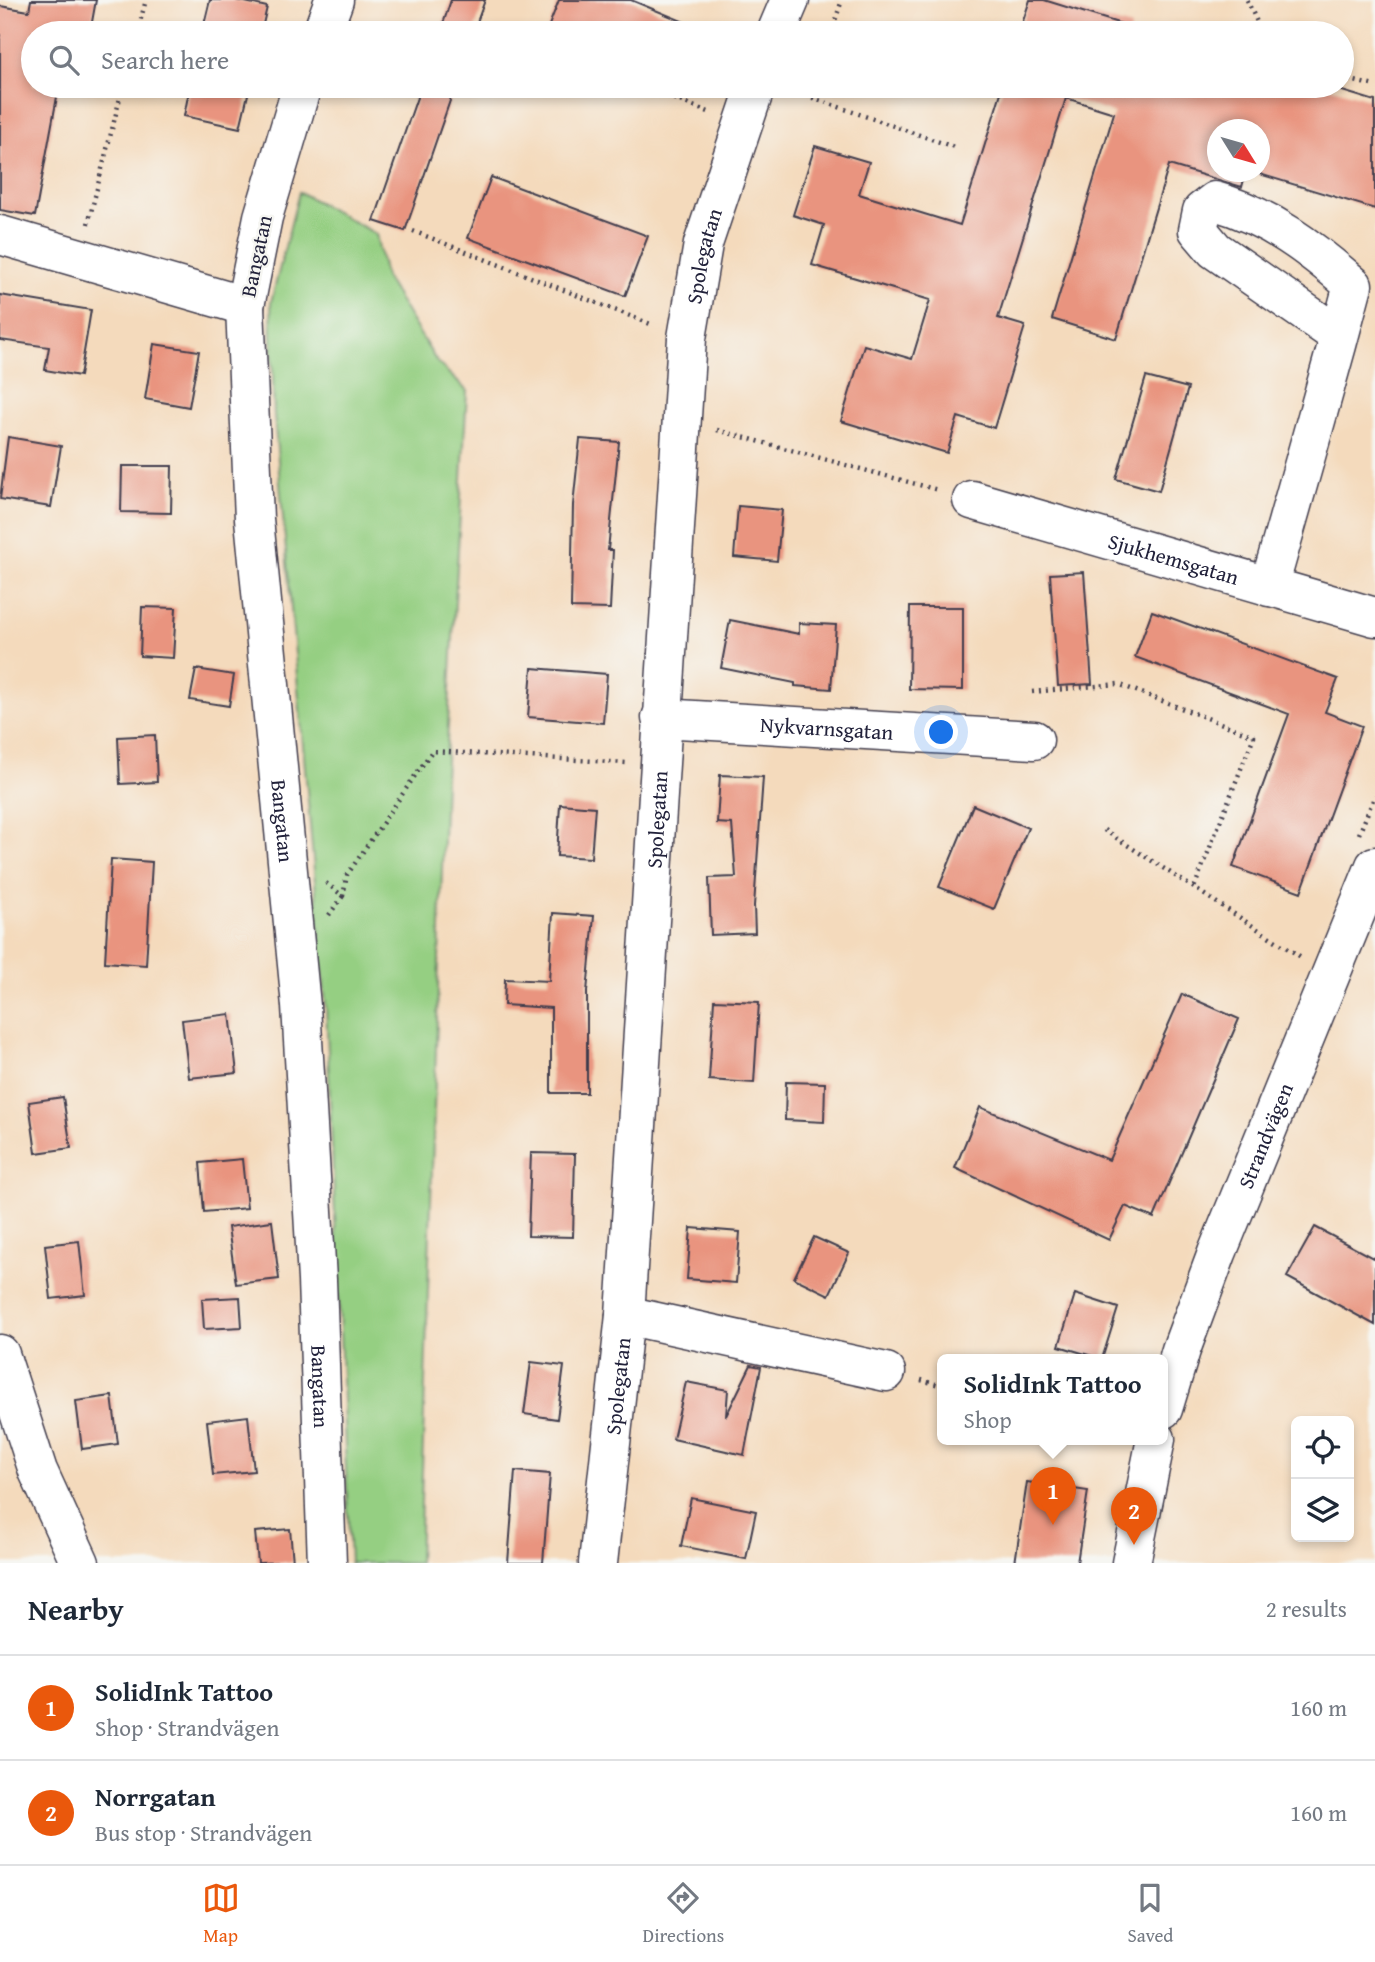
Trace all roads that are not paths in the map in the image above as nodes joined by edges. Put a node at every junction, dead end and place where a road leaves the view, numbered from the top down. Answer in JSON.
{"nodes":[{"id":1,"x":334,"y":0,"type":"edge"},
{"id":2,"x":790,"y":0,"type":"edge"},
{"id":3,"x":326,"y":21,"type":"edge"},
{"id":4,"x":781,"y":21,"type":"edge"},
{"id":5,"x":298,"y":98,"type":"edge"},
{"id":6,"x":751,"y":98,"type":"edge"},
{"id":7,"x":0,"y":235,"type":"edge"},
{"id":8,"x":245,"y":306,"type":"junction"},
{"id":9,"x":1339,"y":336,"type":"dead end"},
{"id":10,"x":972,"y":500,"type":"road end"},
{"id":11,"x":1269,"y":587,"type":"junction"},
{"id":12,"x":1375,"y":617,"type":"edge"},
{"id":13,"x":661,"y":718,"type":"junction"},
{"id":14,"x":1034,"y":740,"type":"dead end"},
{"id":15,"x":1375,"y":866,"type":"edge"},
{"id":16,"x":625,"y":1315,"type":"junction"},
{"id":17,"x":0,"y":1354,"type":"edge"},
{"id":18,"x":886,"y":1372,"type":"dead end"},
{"id":19,"x":1168,"y":1394,"type":"edge"},
{"id":20,"x":1155,"y":1445,"type":"edge"},
{"id":21,"x":80,"y":1563,"type":"edge"},
{"id":22,"x":327,"y":1563,"type":"edge"},
{"id":23,"x":598,"y":1563,"type":"edge"},
{"id":24,"x":1132,"y":1563,"type":"edge"}],
"edges":[{"from":1,"to":3,"type":"street"},
{"from":2,"to":4,"type":"street"},
{"from":5,"to":8,"type":"street","name":"Bangatan"},
{"from":6,"to":13,"type":"street","name":"Spolegatan"},
{"from":7,"to":8,"type":"street"},
{"from":8,"to":22,"type":"street","name":"Bangatan"},
{"from":9,"to":11,"type":"street"},
{"from":10,"to":11,"type":"street","name":"Sjukhemsgatan"},
{"from":11,"to":12,"type":"street","name":"Sjukhemsgatan"},
{"from":13,"to":14,"type":"street","name":"Nykvarnsgatan"},
{"from":13,"to":16,"type":"street","name":"Spolegatan"},
{"from":15,"to":19,"type":"street","name":"Strandvägen"},
{"from":16,"to":18,"type":"street"},
{"from":16,"to":23,"type":"street","name":"Spolegatan"},
{"from":17,"to":21,"type":"street"},
{"from":20,"to":24,"type":"street"}]}
